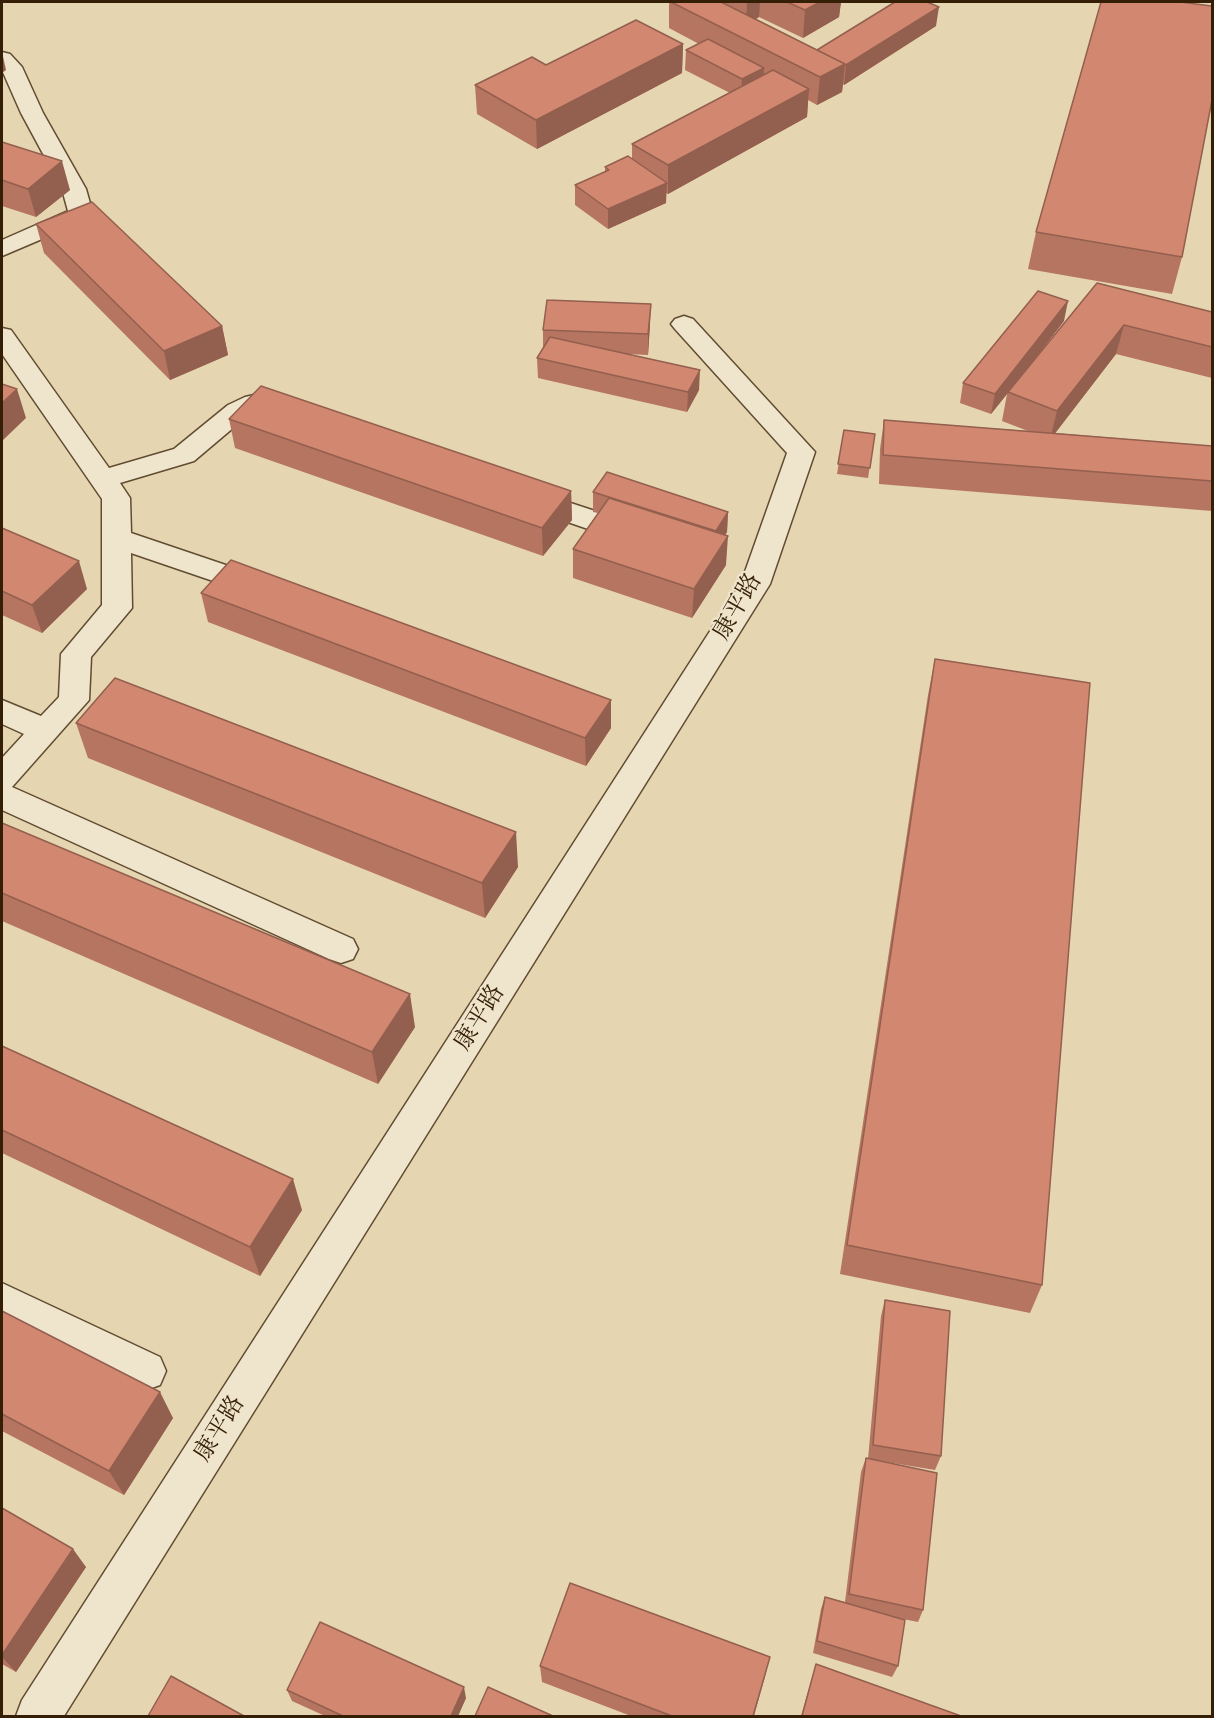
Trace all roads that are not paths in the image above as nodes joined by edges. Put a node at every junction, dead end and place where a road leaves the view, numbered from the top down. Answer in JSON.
{"nodes":[{"id":1,"x":2,"y":58,"type":"edge"},
{"id":2,"x":2,"y":249,"type":"edge"},
{"id":3,"x":684,"y":324,"type":"dead end"},
{"id":4,"x":2,"y":336,"type":"edge"},
{"id":5,"x":299,"y":419,"type":"edge"},
{"id":6,"x":102,"y":478,"type":"junction"},
{"id":7,"x":501,"y":489,"type":"edge"},
{"id":8,"x":591,"y":520,"type":"edge"},
{"id":9,"x":116,"y":538,"type":"junction"},
{"id":10,"x":286,"y":596,"type":"edge"},
{"id":11,"x":75,"y":681,"type":"junction"},
{"id":12,"x":108,"y":693,"type":"edge"},
{"id":13,"x":2,"y":711,"type":"edge"},
{"id":14,"x":45,"y":731,"type":"junction"},
{"id":15,"x":2,"y":778,"type":"edge"},
{"id":16,"x":2,"y":796,"type":"edge"},
{"id":17,"x":341,"y":949,"type":"dead end"},
{"id":18,"x":2,"y":1301,"type":"edge"},
{"id":19,"x":146,"y":1371,"type":"dead end"},
{"id":20,"x":38,"y":1716,"type":"edge"}],
"edges":[{"from":1,"to":2,"type":"street"},
{"from":3,"to":20,"type":"street","name":"康平路"},
{"from":4,"to":6,"type":"street"},
{"from":5,"to":6,"type":"street"},
{"from":6,"to":9,"type":"street"},
{"from":7,"to":8,"type":"street"},
{"from":9,"to":10,"type":"street"},
{"from":9,"to":11,"type":"street"},
{"from":11,"to":12,"type":"street"},
{"from":11,"to":14,"type":"street"},
{"from":13,"to":14,"type":"street"},
{"from":14,"to":15,"type":"street"},
{"from":16,"to":17,"type":"street"},
{"from":18,"to":19,"type":"street"}]}
